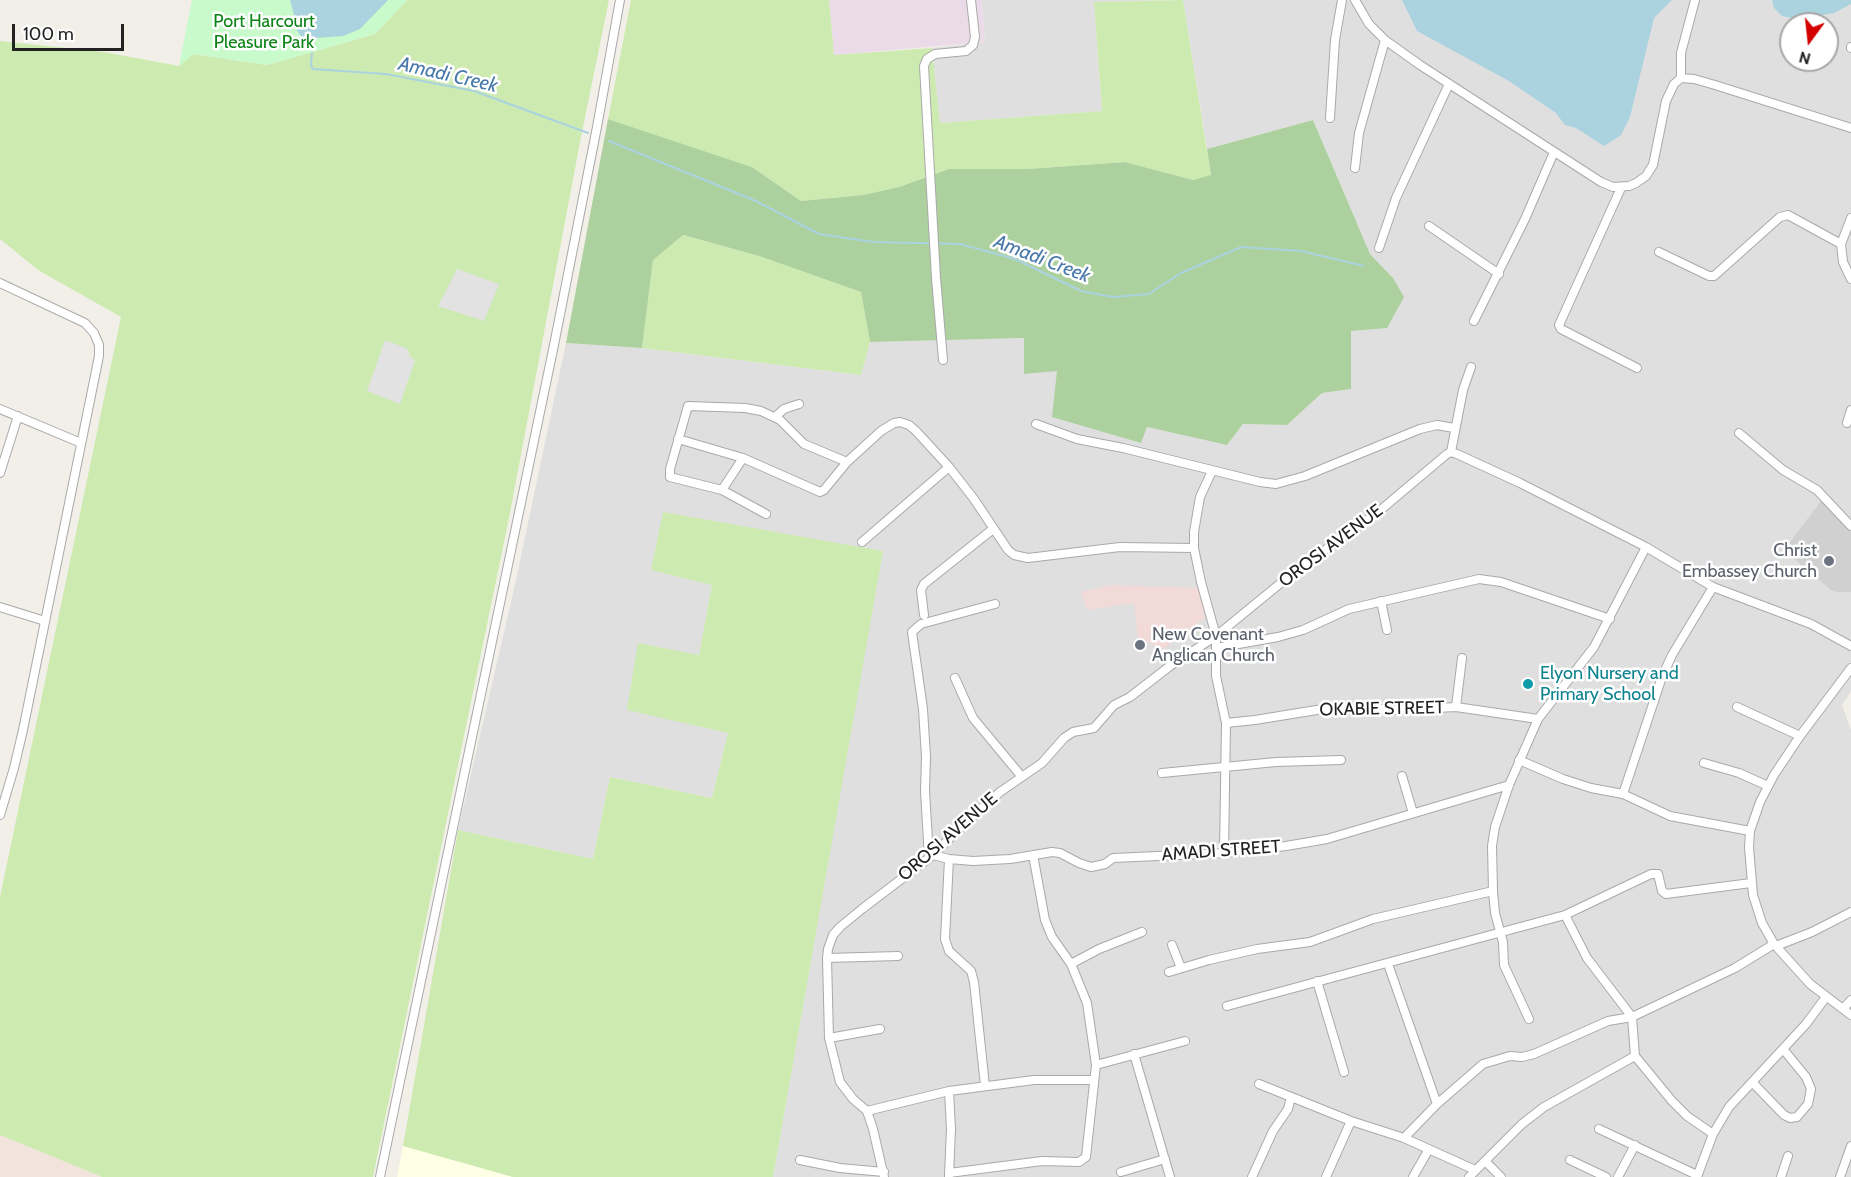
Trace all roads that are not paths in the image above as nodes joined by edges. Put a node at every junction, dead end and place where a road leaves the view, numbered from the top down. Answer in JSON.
{"nodes":[{"id":1,"x":620,"y":0,"type":"edge"},
{"id":2,"x":971,"y":0,"type":"edge"},
{"id":3,"x":1342,"y":0,"type":"edge"},
{"id":4,"x":1355,"y":0,"type":"edge"},
{"id":5,"x":1695,"y":0,"type":"edge"},
{"id":6,"x":1385,"y":40,"type":"junction"},
{"id":7,"x":1681,"y":78,"type":"junction"},
{"id":8,"x":1449,"y":84,"type":"junction"},
{"id":9,"x":1330,"y":118,"type":"dead end"},
{"id":10,"x":1851,"y":128,"type":"edge"},
{"id":11,"x":1554,"y":152,"type":"junction"},
{"id":12,"x":1354,"y":168,"type":"dead end"},
{"id":13,"x":1622,"y":188,"type":"junction"},
{"id":14,"x":1851,"y":218,"type":"edge"},
{"id":15,"x":1429,"y":226,"type":"dead end"},
{"id":16,"x":1841,"y":244,"type":"junction"},
{"id":17,"x":1380,"y":248,"type":"dead end"},
{"id":18,"x":1659,"y":252,"type":"dead end"},
{"id":19,"x":1499,"y":273,"type":"junction"},
{"id":20,"x":1851,"y":279,"type":"edge"},
{"id":21,"x":0,"y":283,"type":"edge"},
{"id":22,"x":1474,"y":321,"type":"dead end"},
{"id":23,"x":943,"y":360,"type":"dead end"},
{"id":24,"x":1472,"y":367,"type":"dead end"},
{"id":25,"x":1637,"y":368,"type":"dead end"},
{"id":26,"x":799,"y":404,"type":"dead end"},
{"id":27,"x":0,"y":408,"type":"edge"},
{"id":28,"x":1851,"y":410,"type":"edge"},
{"id":29,"x":18,"y":416,"type":"junction"},
{"id":30,"x":776,"y":417,"type":"junction"},
{"id":31,"x":1847,"y":423,"type":"dead end"},
{"id":32,"x":1036,"y":424,"type":"dead end"},
{"id":33,"x":1454,"y":428,"type":"junction"},
{"id":34,"x":1739,"y":433,"type":"dead end"},
{"id":35,"x":678,"y":440,"type":"junction"},
{"id":36,"x":81,"y":443,"type":"junction"},
{"id":37,"x":1451,"y":452,"type":"junction"},
{"id":38,"x":743,"y":458,"type":"junction"},
{"id":39,"x":847,"y":462,"type":"junction"},
{"id":40,"x":949,"y":467,"type":"junction"},
{"id":41,"x":1212,"y":471,"type":"junction"},
{"id":42,"x":0,"y":473,"type":"edge"},
{"id":43,"x":722,"y":490,"type":"junction"},
{"id":44,"x":766,"y":514,"type":"dead end"},
{"id":45,"x":1851,"y":526,"type":"edge"},
{"id":46,"x":993,"y":529,"type":"junction"},
{"id":47,"x":862,"y":542,"type":"dead end"},
{"id":48,"x":1646,"y":547,"type":"junction"},
{"id":49,"x":1194,"y":548,"type":"junction"},
{"id":50,"x":1713,"y":587,"type":"junction"},
{"id":51,"x":1381,"y":601,"type":"junction"},
{"id":52,"x":995,"y":604,"type":"dead end"},
{"id":53,"x":0,"y":607,"type":"edge"},
{"id":54,"x":924,"y":615,"type":"dead end"},
{"id":55,"x":1610,"y":619,"type":"junction"},
{"id":56,"x":45,"y":621,"type":"junction"},
{"id":57,"x":1387,"y":630,"type":"dead end"},
{"id":58,"x":1216,"y":636,"type":"junction"},
{"id":59,"x":1851,"y":646,"type":"edge"},
{"id":60,"x":1216,"y":648,"type":"junction"},
{"id":61,"x":1462,"y":658,"type":"dead end"},
{"id":62,"x":1851,"y":668,"type":"edge"},
{"id":63,"x":955,"y":678,"type":"dead end"},
{"id":64,"x":1456,"y":707,"type":"junction"},
{"id":65,"x":1737,"y":707,"type":"dead end"},
{"id":66,"x":1538,"y":719,"type":"junction"},
{"id":67,"x":1226,"y":723,"type":"junction"},
{"id":68,"x":1800,"y":736,"type":"junction"},
{"id":69,"x":1341,"y":760,"type":"dead end"},
{"id":70,"x":1520,"y":760,"type":"junction"},
{"id":71,"x":1704,"y":763,"type":"dead end"},
{"id":72,"x":1226,"y":767,"type":"junction"},
{"id":73,"x":1162,"y":773,"type":"dead end"},
{"id":74,"x":1402,"y":776,"type":"dead end"},
{"id":75,"x":1022,"y":777,"type":"junction"},
{"id":76,"x":1509,"y":786,"type":"junction"},
{"id":77,"x":1768,"y":786,"type":"junction"},
{"id":78,"x":1623,"y":794,"type":"junction"},
{"id":79,"x":1413,"y":813,"type":"junction"},
{"id":80,"x":0,"y":815,"type":"edge"},
{"id":81,"x":1750,"y":831,"type":"junction"},
{"id":82,"x":1224,"y":853,"type":"junction"},
{"id":83,"x":1033,"y":855,"type":"junction"},
{"id":84,"x":931,"y":856,"type":"junction"},
{"id":85,"x":949,"y":859,"type":"junction"},
{"id":86,"x":1751,"y":883,"type":"junction"},
{"id":87,"x":1493,"y":891,"type":"junction"},
{"id":88,"x":1851,"y":912,"type":"edge"},
{"id":89,"x":1565,"y":915,"type":"junction"},
{"id":90,"x":1502,"y":931,"type":"junction"},
{"id":91,"x":1142,"y":932,"type":"dead end"},
{"id":92,"x":1172,"y":945,"type":"dead end"},
{"id":93,"x":1775,"y":945,"type":"junction"},
{"id":94,"x":898,"y":956,"type":"dead end"},
{"id":95,"x":827,"y":958,"type":"junction"},
{"id":96,"x":1071,"y":964,"type":"junction"},
{"id":97,"x":1388,"y":964,"type":"junction"},
{"id":98,"x":1181,"y":969,"type":"junction"},
{"id":99,"x":1169,"y":972,"type":"dead end"},
{"id":100,"x":1317,"y":981,"type":"junction"},
{"id":101,"x":1826,"y":997,"type":"junction"},
{"id":102,"x":1851,"y":1000,"type":"edge"},
{"id":103,"x":1227,"y":1006,"type":"dead end"},
{"id":104,"x":1843,"y":1009,"type":"junction"},
{"id":105,"x":1851,"y":1015,"type":"edge"},
{"id":106,"x":1632,"y":1017,"type":"junction"},
{"id":107,"x":1529,"y":1019,"type":"dead end"},
{"id":108,"x":880,"y":1029,"type":"dead end"},
{"id":109,"x":829,"y":1038,"type":"junction"},
{"id":110,"x":1185,"y":1041,"type":"dead end"},
{"id":111,"x":1783,"y":1049,"type":"junction"},
{"id":112,"x":1134,"y":1054,"type":"junction"},
{"id":113,"x":1635,"y":1056,"type":"junction"},
{"id":114,"x":1096,"y":1065,"type":"junction"},
{"id":115,"x":1344,"y":1071,"type":"dead end"},
{"id":116,"x":1094,"y":1080,"type":"junction"},
{"id":117,"x":1752,"y":1082,"type":"junction"},
{"id":118,"x":1259,"y":1084,"type":"dead end"},
{"id":119,"x":985,"y":1086,"type":"junction"},
{"id":120,"x":949,"y":1091,"type":"junction"},
{"id":121,"x":1291,"y":1097,"type":"junction"},
{"id":122,"x":1437,"y":1104,"type":"junction"},
{"id":123,"x":867,"y":1111,"type":"junction"},
{"id":124,"x":1351,"y":1120,"type":"junction"},
{"id":125,"x":1599,"y":1129,"type":"dead end"},
{"id":126,"x":1713,"y":1134,"type":"junction"},
{"id":127,"x":1404,"y":1138,"type":"junction"},
{"id":128,"x":1635,"y":1145,"type":"junction"},
{"id":129,"x":1851,"y":1146,"type":"edge"},
{"id":130,"x":1429,"y":1149,"type":"junction"},
{"id":131,"x":1788,"y":1156,"type":"dead end"},
{"id":132,"x":1165,"y":1159,"type":"junction"},
{"id":133,"x":800,"y":1160,"type":"dead end"},
{"id":134,"x":1485,"y":1161,"type":"junction"},
{"id":135,"x":1570,"y":1161,"type":"dead end"},
{"id":136,"x":1121,"y":1172,"type":"dead end"},
{"id":137,"x":884,"y":1174,"type":"edge"},
{"id":138,"x":1472,"y":1174,"type":"edge"},
{"id":139,"x":949,"y":1175,"type":"edge"},
{"id":140,"x":1697,"y":1176,"type":"edge"},
{"id":141,"x":380,"y":1177,"type":"edge"},
{"id":142,"x":1170,"y":1177,"type":"edge"},
{"id":143,"x":1252,"y":1177,"type":"edge"},
{"id":144,"x":1326,"y":1177,"type":"edge"},
{"id":145,"x":1413,"y":1177,"type":"edge"},
{"id":146,"x":1501,"y":1177,"type":"edge"},
{"id":147,"x":1606,"y":1177,"type":"edge"},
{"id":148,"x":1618,"y":1177,"type":"edge"},
{"id":149,"x":1781,"y":1177,"type":"edge"},
{"id":150,"x":1840,"y":1177,"type":"edge"}],
"edges":[{"from":1,"to":141,"type":"street"},
{"from":2,"to":23,"type":"street"},
{"from":3,"to":9,"type":"street"},
{"from":4,"to":6,"type":"street"},
{"from":5,"to":7,"type":"street"},
{"from":6,"to":8,"type":"street"},
{"from":6,"to":12,"type":"street"},
{"from":7,"to":10,"type":"street"},
{"from":7,"to":13,"type":"street"},
{"from":8,"to":11,"type":"street"},
{"from":8,"to":17,"type":"street"},
{"from":11,"to":13,"type":"street"},
{"from":11,"to":19,"type":"street"},
{"from":13,"to":25,"type":"street"},
{"from":14,"to":16,"type":"street"},
{"from":15,"to":19,"type":"street"},
{"from":16,"to":18,"type":"street"},
{"from":16,"to":20,"type":"street"},
{"from":19,"to":22,"type":"street"},
{"from":21,"to":36,"type":"street"},
{"from":24,"to":33,"type":"street"},
{"from":26,"to":30,"type":"street"},
{"from":27,"to":29,"type":"street"},
{"from":28,"to":31,"type":"street"},
{"from":29,"to":36,"type":"street"},
{"from":29,"to":42,"type":"street"},
{"from":30,"to":35,"type":"street"},
{"from":30,"to":39,"type":"street"},
{"from":32,"to":41,"type":"street"},
{"from":33,"to":37,"type":"street"},
{"from":33,"to":41,"type":"street"},
{"from":34,"to":45,"type":"street"},
{"from":35,"to":38,"type":"street"},
{"from":35,"to":43,"type":"street"},
{"from":36,"to":56,"type":"street"},
{"from":37,"to":48,"type":"street"},
{"from":37,"to":58,"type":"street","name":"OROSI AVENUE"},
{"from":38,"to":39,"type":"street"},
{"from":38,"to":43,"type":"street"},
{"from":39,"to":40,"type":"street"},
{"from":40,"to":46,"type":"street"},
{"from":40,"to":47,"type":"street"},
{"from":41,"to":49,"type":"street"},
{"from":43,"to":44,"type":"street"},
{"from":46,"to":49,"type":"street"},
{"from":46,"to":54,"type":"street"},
{"from":48,"to":50,"type":"street"},
{"from":48,"to":55,"type":"street"},
{"from":49,"to":58,"type":"street"},
{"from":50,"to":59,"type":"street"},
{"from":50,"to":78,"type":"street"},
{"from":51,"to":55,"type":"street"},
{"from":51,"to":57,"type":"street"},
{"from":51,"to":60,"type":"street"},
{"from":52,"to":84,"type":"street"},
{"from":53,"to":56,"type":"street"},
{"from":55,"to":66,"type":"street"},
{"from":56,"to":80,"type":"street"},
{"from":58,"to":60,"type":"street"},
{"from":58,"to":75,"type":"street","name":"OROSI AVENUE"},
{"from":60,"to":67,"type":"street"},
{"from":61,"to":64,"type":"street"},
{"from":62,"to":68,"type":"street"},
{"from":63,"to":75,"type":"street"},
{"from":64,"to":66,"type":"street","name":"OKABIE STREET"},
{"from":64,"to":67,"type":"street","name":"OKABIE STREET"},
{"from":65,"to":68,"type":"street"},
{"from":66,"to":70,"type":"street"},
{"from":67,"to":72,"type":"street"},
{"from":68,"to":77,"type":"street"},
{"from":69,"to":72,"type":"street"},
{"from":70,"to":76,"type":"street"},
{"from":70,"to":78,"type":"street"},
{"from":71,"to":77,"type":"street"},
{"from":72,"to":73,"type":"street"},
{"from":72,"to":82,"type":"street"},
{"from":74,"to":79,"type":"street"},
{"from":75,"to":84,"type":"street","name":"OROSI AVENUE"},
{"from":76,"to":79,"type":"street","name":"AMADI STREET"},
{"from":76,"to":87,"type":"street"},
{"from":77,"to":81,"type":"street"},
{"from":78,"to":81,"type":"street"},
{"from":79,"to":82,"type":"street","name":"AMADI STREET"},
{"from":81,"to":86,"type":"street"},
{"from":82,"to":83,"type":"street","name":"AMADI STREET"},
{"from":83,"to":85,"type":"street","name":"AMADI STREET"},
{"from":83,"to":96,"type":"street"},
{"from":84,"to":85,"type":"street","name":"AMADI STREET"},
{"from":84,"to":95,"type":"street","name":"OROSI AVENUE"},
{"from":85,"to":119,"type":"street"},
{"from":86,"to":89,"type":"street"},
{"from":86,"to":93,"type":"street"},
{"from":87,"to":90,"type":"street"},
{"from":87,"to":98,"type":"street"},
{"from":88,"to":93,"type":"street"},
{"from":89,"to":90,"type":"street"},
{"from":89,"to":106,"type":"street"},
{"from":90,"to":97,"type":"street"},
{"from":90,"to":107,"type":"street"},
{"from":91,"to":96,"type":"street"},
{"from":92,"to":98,"type":"street"},
{"from":93,"to":101,"type":"street"},
{"from":93,"to":106,"type":"street"},
{"from":94,"to":95,"type":"street"},
{"from":95,"to":109,"type":"street"},
{"from":96,"to":114,"type":"street"},
{"from":97,"to":100,"type":"street"},
{"from":97,"to":122,"type":"street"},
{"from":98,"to":99,"type":"street"},
{"from":100,"to":103,"type":"street"},
{"from":100,"to":115,"type":"street"},
{"from":101,"to":104,"type":"street"},
{"from":101,"to":111,"type":"street"},
{"from":102,"to":104,"type":"street"},
{"from":104,"to":105,"type":"street"},
{"from":106,"to":113,"type":"street"},
{"from":106,"to":122,"type":"street"},
{"from":108,"to":109,"type":"street"},
{"from":109,"to":123,"type":"street"},
{"from":110,"to":112,"type":"street"},
{"from":111,"to":117,"type":"street"},
{"from":111,"to":117,"type":"street"},
{"from":112,"to":114,"type":"street"},
{"from":112,"to":132,"type":"street"},
{"from":113,"to":126,"type":"street"},
{"from":113,"to":134,"type":"street"},
{"from":114,"to":116,"type":"street"},
{"from":116,"to":119,"type":"street"},
{"from":116,"to":139,"type":"street"},
{"from":117,"to":126,"type":"street"},
{"from":118,"to":121,"type":"street"},
{"from":119,"to":120,"type":"street"},
{"from":120,"to":123,"type":"street"},
{"from":120,"to":139,"type":"street"},
{"from":121,"to":124,"type":"street"},
{"from":121,"to":143,"type":"street"},
{"from":122,"to":127,"type":"street"},
{"from":123,"to":137,"type":"street"},
{"from":124,"to":127,"type":"street"},
{"from":124,"to":144,"type":"street"},
{"from":125,"to":128,"type":"street"},
{"from":126,"to":140,"type":"street"},
{"from":127,"to":130,"type":"street"},
{"from":128,"to":140,"type":"street"},
{"from":128,"to":148,"type":"street"},
{"from":129,"to":150,"type":"street"},
{"from":130,"to":138,"type":"street"},
{"from":130,"to":145,"type":"street"},
{"from":131,"to":149,"type":"street"},
{"from":132,"to":136,"type":"street"},
{"from":132,"to":142,"type":"street"},
{"from":133,"to":137,"type":"street"},
{"from":134,"to":138,"type":"street"},
{"from":134,"to":146,"type":"street"},
{"from":135,"to":147,"type":"street"}]}
